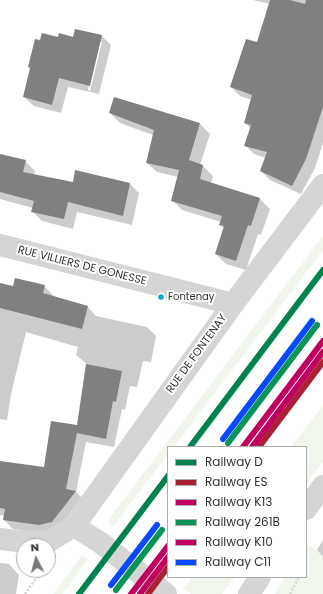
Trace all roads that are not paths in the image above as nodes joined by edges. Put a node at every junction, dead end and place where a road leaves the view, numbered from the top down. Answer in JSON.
{"nodes":[{"id":1,"x":323,"y":185,"type":"edge"},
{"id":2,"x":0,"y":245,"type":"edge"},
{"id":3,"x":233,"y":304,"type":"junction"},
{"id":4,"x":323,"y":486,"type":"edge"},
{"id":5,"x":307,"y":508,"type":"edge"},
{"id":6,"x":74,"y":526,"type":"junction"},
{"id":7,"x":0,"y":539,"type":"edge"},
{"id":8,"x":259,"y":578,"type":"edge"},
{"id":9,"x":166,"y":594,"type":"edge"},
{"id":10,"x":249,"y":594,"type":"edge"}],
"edges":[{"from":1,"to":3,"type":"street","name":"RUE DE FONTENAY"},
{"from":2,"to":3,"type":"street","name":"RUE VILLIERS DE GONESSE"},
{"from":3,"to":6,"type":"street","name":"RUE DE FONTENAY"},
{"from":4,"to":5,"type":"street"},
{"from":6,"to":7,"type":"street"},
{"from":6,"to":9,"type":"street"},
{"from":8,"to":10,"type":"street"}]}
